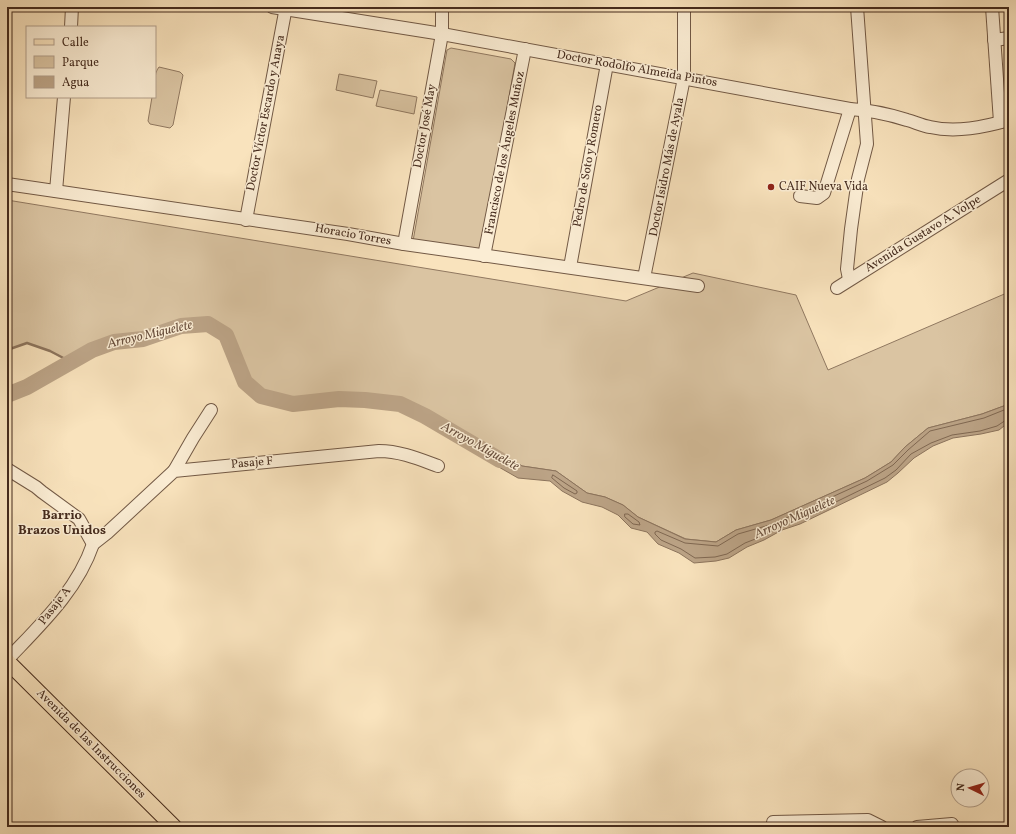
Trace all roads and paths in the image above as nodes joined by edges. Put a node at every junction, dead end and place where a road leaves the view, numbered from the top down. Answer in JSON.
{"nodes":[{"id":1,"x":72,"y":7,"type":"edge"},
{"id":2,"x":272,"y":7,"type":"edge"},
{"id":3,"x":442,"y":7,"type":"edge"},
{"id":4,"x":684,"y":7,"type":"edge"},
{"id":5,"x":857,"y":7,"type":"edge"},
{"id":6,"x":992,"y":7,"type":"edge"},
{"id":7,"x":286,"y":8,"type":"edge"},
{"id":8,"x":71,"y":26,"type":"edge"},
{"id":9,"x":442,"y":34,"type":"junction"},
{"id":10,"x":1009,"y":38,"type":"edge"},
{"id":11,"x":994,"y":40,"type":"junction"},
{"id":12,"x":525,"y":49,"type":"junction"},
{"id":13,"x":607,"y":64,"type":"junction"},
{"id":14,"x":684,"y":78,"type":"junction"},
{"id":15,"x":64,"y":98,"type":"edge"},
{"id":16,"x":850,"y":109,"type":"junction"},
{"id":17,"x":864,"y":110,"type":"junction"},
{"id":18,"x":1004,"y":121,"type":"edge"},
{"id":19,"x":1009,"y":180,"type":"edge"},
{"id":20,"x":7,"y":184,"type":"edge"},
{"id":21,"x":56,"y":191,"type":"junction"},
{"id":22,"x":800,"y":196,"type":"dead end"},
{"id":23,"x":246,"y":220,"type":"junction"},
{"id":24,"x":404,"y":244,"type":"junction"},
{"id":25,"x":484,"y":256,"type":"junction"},
{"id":26,"x":570,"y":267,"type":"junction"},
{"id":27,"x":644,"y":278,"type":"junction"},
{"id":28,"x":849,"y":280,"type":"junction"},
{"id":29,"x":698,"y":286,"type":"dead end"},
{"id":30,"x":837,"y":288,"type":"dead end"},
{"id":31,"x":211,"y":410,"type":"dead end"},
{"id":32,"x":438,"y":466,"type":"dead end"},
{"id":33,"x":7,"y":469,"type":"edge"},
{"id":34,"x":174,"y":470,"type":"junction"},
{"id":35,"x":93,"y":544,"type":"junction"},
{"id":36,"x":7,"y":661,"type":"edge"},
{"id":37,"x":773,"y":822,"type":"dead end"},
{"id":38,"x":830,"y":824,"type":"edge"},
{"id":39,"x":952,"y":824,"type":"dead end"},
{"id":40,"x":174,"y":827,"type":"edge"},
{"id":41,"x":882,"y":827,"type":"edge"},
{"id":42,"x":917,"y":827,"type":"edge"}],
"edges":[{"from":1,"to":8,"type":"street"},
{"from":2,"to":7,"type":"street","name":"Doctor Rodolfo Almeida Pintos"},
{"from":3,"to":9,"type":"street","name":"Doctor José May"},
{"from":4,"to":14,"type":"street","name":"Doctor Isidro Más de Ayala"},
{"from":5,"to":17,"type":"street"},
{"from":6,"to":11,"type":"street"},
{"from":7,"to":9,"type":"street","name":"Doctor Rodolfo Almeida Pintos"},
{"from":7,"to":23,"type":"street","name":"Doctor Víctor Escardo y Anaya"},
{"from":9,"to":12,"type":"street","name":"Doctor Rodolfo Almeida Pintos"},
{"from":9,"to":24,"type":"street","name":"Doctor José May"},
{"from":10,"to":11,"type":"street"},
{"from":11,"to":18,"type":"street"},
{"from":12,"to":13,"type":"street","name":"Doctor Rodolfo Almeida Pintos"},
{"from":12,"to":25,"type":"street","name":"Francisco de los Ángeles Muñoz"},
{"from":13,"to":14,"type":"street","name":"Doctor Rodolfo Almeida Pintos"},
{"from":13,"to":26,"type":"street","name":"Pedro de Soto y Romero"},
{"from":14,"to":16,"type":"street","name":"Doctor Rodolfo Almeida Pintos"},
{"from":14,"to":27,"type":"street","name":"Doctor Isidro Más de Ayala"},
{"from":15,"to":21,"type":"street"},
{"from":16,"to":17,"type":"street","name":"Doctor Rodolfo Almeida Pintos"},
{"from":16,"to":22,"type":"street"},
{"from":17,"to":18,"type":"street","name":"Doctor Rodolfo Almeida Pintos"},
{"from":17,"to":28,"type":"street"},
{"from":19,"to":28,"type":"street","name":"Avenida Gustavo A. Volpe"},
{"from":20,"to":21,"type":"street","name":"Horacio Torres"},
{"from":21,"to":23,"type":"street","name":"Horacio Torres"},
{"from":23,"to":24,"type":"street","name":"Horacio Torres"},
{"from":24,"to":25,"type":"street","name":"Horacio Torres"},
{"from":25,"to":26,"type":"street","name":"Horacio Torres"},
{"from":26,"to":27,"type":"street","name":"Horacio Torres"},
{"from":27,"to":29,"type":"street","name":"Horacio Torres"},
{"from":28,"to":30,"type":"street","name":"Avenida Gustavo A. Volpe"},
{"from":31,"to":34,"type":"street"},
{"from":32,"to":34,"type":"street","name":"Pasaje F"},
{"from":33,"to":35,"type":"street"},
{"from":34,"to":35,"type":"street"},
{"from":35,"to":36,"type":"street","name":"Pasaje A"},
{"from":36,"to":40,"type":"main road","name":"Avenida de las Instrucciones"},
{"from":37,"to":38,"type":"street"},
{"from":38,"to":41,"type":"street"},
{"from":39,"to":42,"type":"street"}]}
